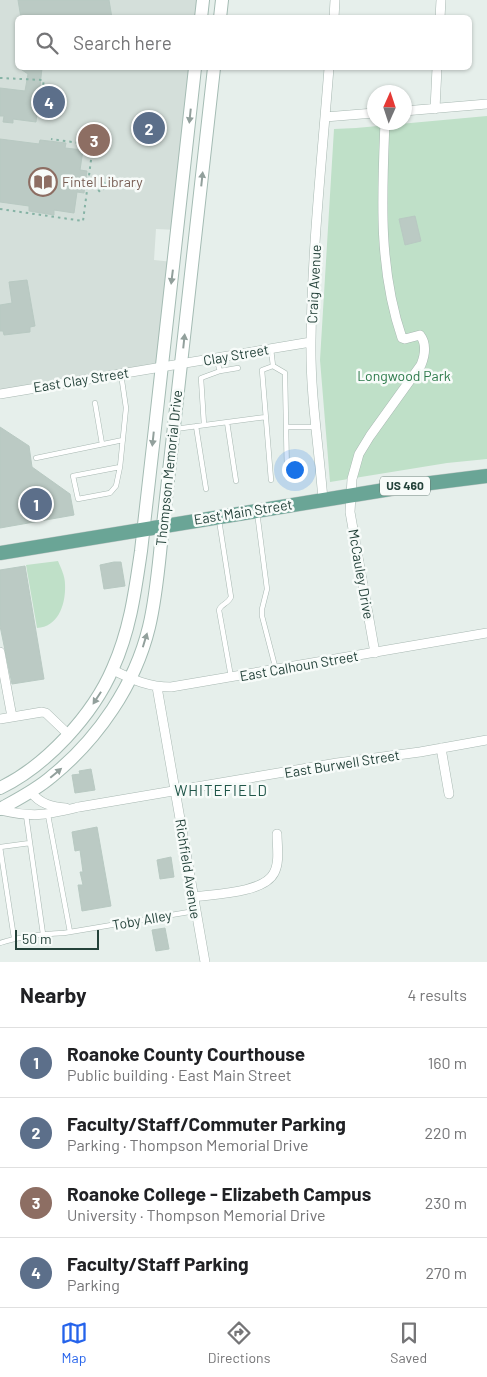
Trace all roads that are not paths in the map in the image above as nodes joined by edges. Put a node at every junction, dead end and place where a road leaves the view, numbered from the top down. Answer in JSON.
{"nodes":[{"id":1,"x":203,"y":0,"type":"edge"},
{"id":2,"x":222,"y":0,"type":"edge"},
{"id":3,"x":335,"y":0,"type":"edge"},
{"id":4,"x":441,"y":0,"type":"edge"},
{"id":5,"x":201,"y":15,"type":"edge"},
{"id":6,"x":220,"y":15,"type":"edge"},
{"id":7,"x":334,"y":15,"type":"edge"},
{"id":8,"x":440,"y":15,"type":"edge"},
{"id":9,"x":195,"y":70,"type":"edge"},
{"id":10,"x":214,"y":70,"type":"edge"},
{"id":11,"x":329,"y":70,"type":"edge"},
{"id":12,"x":437,"y":70,"type":"edge"},
{"id":13,"x":487,"y":104,"type":"edge"},
{"id":14,"x":435,"y":109,"type":"junction"},
{"id":15,"x":412,"y":110,"type":"edge"},
{"id":16,"x":367,"y":114,"type":"edge"},
{"id":17,"x":325,"y":117,"type":"junction"},
{"id":18,"x":385,"y":130,"type":"edge"},
{"id":19,"x":311,"y":342,"type":"junction"},
{"id":20,"x":271,"y":349,"type":"junction"},
{"id":21,"x":216,"y":358,"type":"junction"},
{"id":22,"x":181,"y":364,"type":"junction"},
{"id":23,"x":273,"y":366,"type":"junction"},
{"id":24,"x":161,"y":368,"type":"junction"},
{"id":25,"x":238,"y":368,"type":"dead end"},
{"id":26,"x":220,"y":371,"type":"junction"},
{"id":27,"x":121,"y":374,"type":"junction"},
{"id":28,"x":0,"y":394,"type":"edge"},
{"id":29,"x":95,"y":403,"type":"dead end"},
{"id":30,"x":266,"y":417,"type":"junction"},
{"id":31,"x":227,"y":422,"type":"junction"},
{"id":32,"x":204,"y":425,"type":"junction"},
{"id":33,"x":196,"y":426,"type":"junction"},
{"id":34,"x":286,"y":427,"type":"junction"},
{"id":35,"x":317,"y":427,"type":"junction"},
{"id":36,"x":174,"y":429,"type":"junction"},
{"id":37,"x":123,"y":440,"type":"junction"},
{"id":38,"x":102,"y":444,"type":"junction"},
{"id":39,"x":36,"y":458,"type":"dead end"},
{"id":40,"x":120,"y":467,"type":"junction"},
{"id":41,"x":287,"y":476,"type":"dead end"},
{"id":42,"x":487,"y":476,"type":"edge"},
{"id":43,"x":271,"y":480,"type":"dead end"},
{"id":44,"x":236,"y":481,"type":"dead end"},
{"id":45,"x":206,"y":489,"type":"dead end"},
{"id":46,"x":351,"y":496,"type":"junction"},
{"id":47,"x":323,"y":500,"type":"junction"},
{"id":48,"x":257,"y":510,"type":"junction"},
{"id":49,"x":218,"y":516,"type":"junction"},
{"id":50,"x":163,"y":525,"type":"junction"},
{"id":51,"x":144,"y":529,"type":"junction"},
{"id":52,"x":0,"y":552,"type":"edge"},
{"id":53,"x":487,"y":633,"type":"edge"},
{"id":54,"x":0,"y":652,"type":"edge"},
{"id":55,"x":376,"y":653,"type":"junction"},
{"id":56,"x":113,"y":670,"type":"junction"},
{"id":57,"x":276,"y":670,"type":"junction"},
{"id":58,"x":130,"y":678,"type":"junction"},
{"id":59,"x":232,"y":678,"type":"junction"},
{"id":60,"x":157,"y":687,"type":"junction"},
{"id":61,"x":12,"y":717,"type":"junction"},
{"id":62,"x":0,"y":719,"type":"edge"},
{"id":63,"x":69,"y":735,"type":"junction"},
{"id":64,"x":487,"y":740,"type":"edge"},
{"id":65,"x":442,"y":748,"type":"junction"},
{"id":66,"x":0,"y":788,"type":"edge"},
{"id":67,"x":31,"y":792,"type":"junction"},
{"id":68,"x":175,"y":792,"type":"junction"},
{"id":69,"x":449,"y":794,"type":"dead end"},
{"id":70,"x":79,"y":807,"type":"junction"},
{"id":71,"x":0,"y":810,"type":"edge"},
{"id":72,"x":26,"y":815,"type":"junction"},
{"id":73,"x":48,"y":815,"type":"junction"},
{"id":74,"x":277,"y":834,"type":"dead end"},
{"id":75,"x":30,"y":844,"type":"junction"},
{"id":76,"x":193,"y":897,"type":"junction"},
{"id":77,"x":195,"y":911,"type":"junction"},
{"id":78,"x":70,"y":932,"type":"junction"},
{"id":79,"x":43,"y":934,"type":"junction"},
{"id":80,"x":14,"y":938,"type":"junction"},
{"id":81,"x":0,"y":943,"type":"edge"},
{"id":82,"x":205,"y":962,"type":"edge"}],
"edges":[{"from":1,"to":5,"type":"main road"},
{"from":2,"to":6,"type":"main road"},
{"from":3,"to":7,"type":"street"},
{"from":4,"to":8,"type":"street"},
{"from":9,"to":24,"type":"main road","name":"Thompson Memorial Drive","one_way":true},
{"from":22,"to":10,"type":"main road","name":"Thompson Memorial Drive","one_way":true},
{"from":11,"to":17,"type":"street","name":"Craig Avenue"},
{"from":12,"to":14,"type":"street"},
{"from":13,"to":14,"type":"street"},
{"from":14,"to":15,"type":"street"},
{"from":16,"to":17,"type":"street"},
{"from":17,"to":19,"type":"street","name":"Craig Avenue"},
{"from":18,"to":46,"type":"street","name":"McCauley Drive"},
{"from":19,"to":20,"type":"street","name":"Clay Street"},
{"from":19,"to":35,"type":"street","name":"Craig Avenue"},
{"from":20,"to":21,"type":"street","name":"Clay Street"},
{"from":20,"to":23,"type":"lane"},
{"from":21,"to":22,"type":"street","name":"Clay Street"},
{"from":21,"to":26,"type":"lane"},
{"from":22,"to":24,"type":"street","name":"Clay Street"},
{"from":22,"to":36,"type":"main road","name":"Thompson Memorial Drive"},
{"from":23,"to":30,"type":"lane"},
{"from":23,"to":34,"type":"lane"},
{"from":24,"to":27,"type":"street","name":"East Clay Street"},
{"from":24,"to":51,"type":"main road","name":"Thompson Memorial Drive","one_way":true},
{"from":25,"to":26,"type":"lane"},
{"from":26,"to":32,"type":"lane"},
{"from":27,"to":28,"type":"street","name":"East Clay Street"},
{"from":27,"to":37,"type":"lane"},
{"from":29,"to":38,"type":"lane"},
{"from":30,"to":31,"type":"lane"},
{"from":30,"to":43,"type":"lane"},
{"from":31,"to":32,"type":"lane"},
{"from":31,"to":44,"type":"lane"},
{"from":32,"to":33,"type":"lane"},
{"from":33,"to":36,"type":"lane"},
{"from":33,"to":45,"type":"lane"},
{"from":34,"to":35,"type":"lane"},
{"from":34,"to":41,"type":"lane"},
{"from":35,"to":47,"type":"street","name":"Craig Avenue"},
{"from":36,"to":50,"type":"main road","name":"Thompson Memorial Drive"},
{"from":37,"to":38,"type":"lane"},
{"from":37,"to":40,"type":"lane"},
{"from":38,"to":39,"type":"lane"},
{"from":40,"to":40,"type":"lane"},
{"from":42,"to":46,"type":"main road","name":"East Main Street","number":"US 460"},
{"from":46,"to":47,"type":"main road","name":"East Main Street","number":"US 460"},
{"from":46,"to":55,"type":"street","name":"McCauley Drive"},
{"from":47,"to":48,"type":"main road","name":"East Main Street","number":"US 460"},
{"from":48,"to":49,"type":"main road","name":"East Main Street","number":"US 460"},
{"from":48,"to":57,"type":"lane"},
{"from":49,"to":50,"type":"main road","name":"East Main Street","number":"US 460"},
{"from":49,"to":59,"type":"lane"},
{"from":50,"to":51,"type":"main road","name":"East Main Street","number":"US 460"},
{"from":58,"to":50,"type":"main road","name":"Thompson Memorial Drive","one_way":true},
{"from":51,"to":52,"type":"main road","name":"East Main Street","number":"US 460"},
{"from":51,"to":56,"type":"main road","name":"Thompson Memorial Drive"},
{"from":53,"to":55,"type":"street","name":"East Calhoun Street"},
{"from":54,"to":61,"type":"street"},
{"from":55,"to":57,"type":"street","name":"East Calhoun Street"},
{"from":56,"to":58,"type":"street","name":"East Calhoun Street"},
{"from":56,"to":63,"type":"main road","name":"Thompson Memorial Drive","one_way":true},
{"from":57,"to":59,"type":"street","name":"East Calhoun Street"},
{"from":58,"to":60,"type":"street","name":"East Calhoun Street"},
{"from":67,"to":58,"type":"main road","name":"Thompson Memorial Drive","one_way":true},
{"from":59,"to":60,"type":"street","name":"East Calhoun Street"},
{"from":60,"to":68,"type":"street","name":"Richfield Avenue"},
{"from":61,"to":62,"type":"street"},
{"from":61,"to":63,"type":"street"},
{"from":63,"to":66,"type":"main road","name":"Thompson Memorial Drive"},
{"from":64,"to":65,"type":"street","name":"East Burwell Street"},
{"from":65,"to":68,"type":"street","name":"East Burwell Street"},
{"from":65,"to":69,"type":"street"},
{"from":67,"to":70,"type":"street","name":"East Burwell Street"},
{"from":67,"to":71,"type":"main road","name":"Thompson Memorial Drive"},
{"from":68,"to":70,"type":"street","name":"East Burwell Street"},
{"from":68,"to":76,"type":"street","name":"Richfield Avenue"},
{"from":70,"to":73,"type":"street","name":"East Burwell Street"},
{"from":71,"to":72,"type":"street","name":"East Burwell Street"},
{"from":72,"to":73,"type":"street","name":"East Burwell Street"},
{"from":72,"to":75,"type":"lane"},
{"from":73,"to":78,"type":"lane"},
{"from":74,"to":76,"type":"street"},
{"from":75,"to":79,"type":"lane"},
{"from":75,"to":80,"type":"lane"},
{"from":76,"to":77,"type":"street","name":"Richfield Avenue"},
{"from":77,"to":78,"type":"lane","name":"Toby Alley"},
{"from":77,"to":82,"type":"street","name":"Richfield Avenue"},
{"from":78,"to":79,"type":"lane","name":"Toby Alley"},
{"from":79,"to":80,"type":"lane","name":"Toby Alley"},
{"from":80,"to":81,"type":"lane","name":"Toby Alley"}]}
